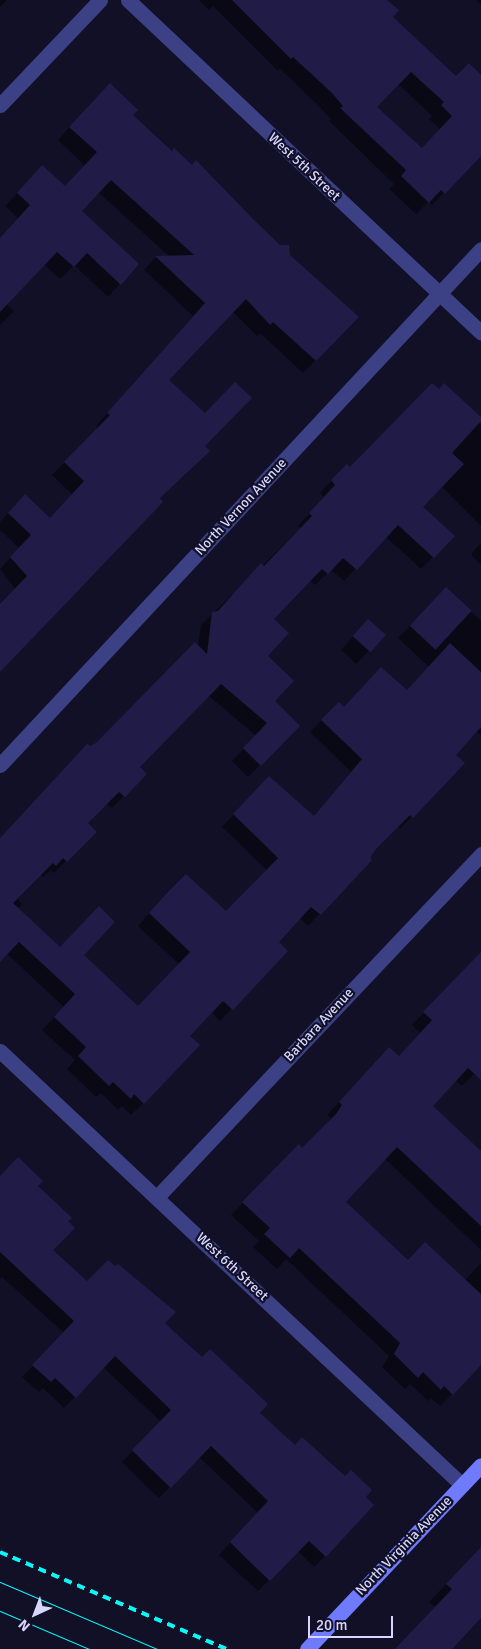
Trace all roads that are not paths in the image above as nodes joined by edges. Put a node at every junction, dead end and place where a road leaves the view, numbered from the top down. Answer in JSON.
{"nodes":[{"id":1,"x":100,"y":0,"type":"edge"},
{"id":2,"x":128,"y":0,"type":"edge"},
{"id":3,"x":0,"y":105,"type":"edge"},
{"id":4,"x":481,"y":249,"type":"edge"},
{"id":5,"x":439,"y":294,"type":"junction"},
{"id":6,"x":481,"y":333,"type":"edge"},
{"id":7,"x":0,"y":765,"type":"edge"},
{"id":8,"x":481,"y":854,"type":"edge"},
{"id":9,"x":0,"y":1050,"type":"edge"},
{"id":10,"x":157,"y":1197,"type":"junction"},
{"id":11,"x":481,"y":1465,"type":"edge"},
{"id":12,"x":462,"y":1485,"type":"junction"},
{"id":13,"x":307,"y":1649,"type":"edge"}],
"edges":[{"from":1,"to":3,"type":"street"},
{"from":2,"to":5,"type":"street","name":"West 5th Street"},
{"from":4,"to":5,"type":"street","name":"North Vernon Avenue"},
{"from":5,"to":6,"type":"street","name":"West 5th Street"},
{"from":5,"to":7,"type":"street","name":"North Vernon Avenue"},
{"from":8,"to":10,"type":"street","name":"Barbara Avenue"},
{"from":9,"to":10,"type":"street","name":"West 6th Street"},
{"from":10,"to":12,"type":"street","name":"West 6th Street"},
{"from":11,"to":12,"type":"street","name":"North Virginia Avenue"},
{"from":12,"to":13,"type":"street","name":"North Virginia Avenue"}]}
